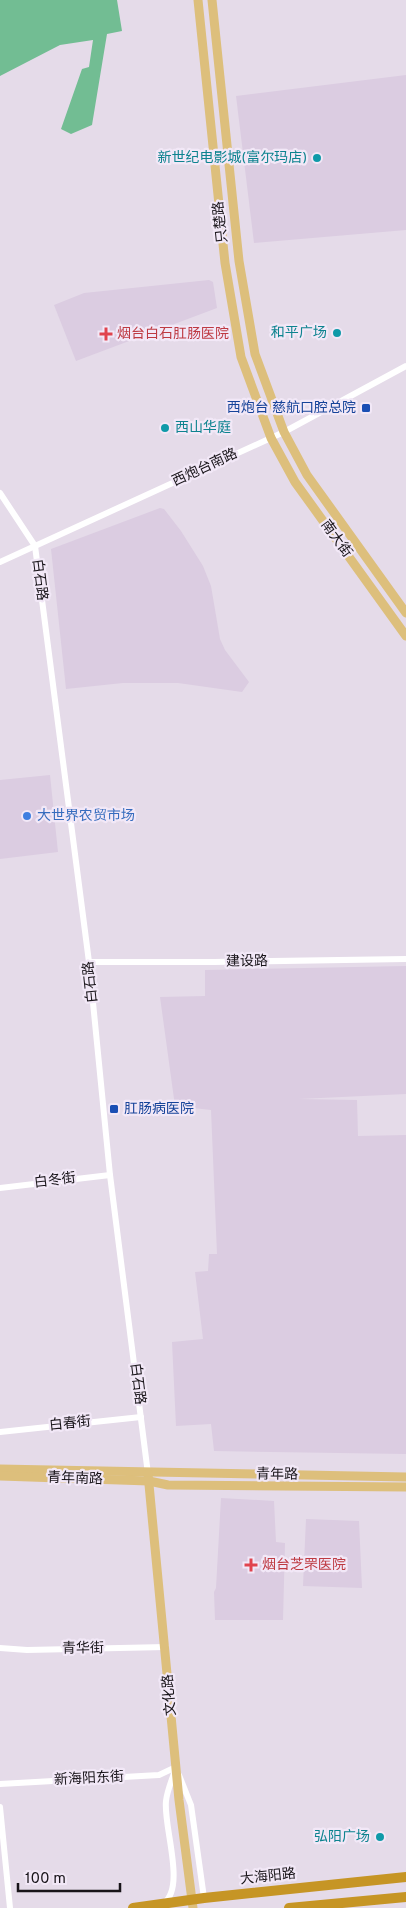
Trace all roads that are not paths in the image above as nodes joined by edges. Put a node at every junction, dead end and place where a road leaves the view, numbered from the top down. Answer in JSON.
{"nodes":[{"id":1,"x":198,"y":0,"type":"edge"},
{"id":2,"x":212,"y":0,"type":"edge"},
{"id":3,"x":406,"y":366,"type":"edge"},
{"id":4,"x":284,"y":432,"type":"junction"},
{"id":5,"x":271,"y":438,"type":"junction"},
{"id":6,"x":0,"y":493,"type":"edge"},
{"id":7,"x":35,"y":546,"type":"junction"},
{"id":8,"x":0,"y":562,"type":"edge"},
{"id":9,"x":406,"y":613,"type":"edge"},
{"id":10,"x":406,"y":636,"type":"edge"},
{"id":11,"x":406,"y":959,"type":"edge"},
{"id":12,"x":89,"y":962,"type":"junction"},
{"id":13,"x":110,"y":1174,"type":"junction"},
{"id":14,"x":0,"y":1188,"type":"edge"},
{"id":15,"x":141,"y":1417,"type":"junction"},
{"id":16,"x":0,"y":1432,"type":"edge"},
{"id":17,"x":0,"y":1469,"type":"edge"},
{"id":18,"x":0,"y":1476,"type":"edge"},
{"id":19,"x":149,"y":1477,"type":"junction"},
{"id":20,"x":406,"y":1477,"type":"edge"},
{"id":21,"x":406,"y":1487,"type":"edge"},
{"id":22,"x":166,"y":1647,"type":"junction"},
{"id":23,"x":0,"y":1648,"type":"edge"},
{"id":24,"x":176,"y":1767,"type":"junction"},
{"id":25,"x":0,"y":1784,"type":"edge"},
{"id":26,"x":0,"y":1808,"type":"edge"},
{"id":27,"x":406,"y":1877,"type":"edge"},
{"id":28,"x":406,"y":1897,"type":"edge"},
{"id":29,"x":204,"y":1898,"type":"junction"},
{"id":30,"x":373,"y":1904,"type":"edge"},
{"id":31,"x":156,"y":1906,"type":"junction"},
{"id":32,"x":10,"y":1908,"type":"edge"},
{"id":33,"x":133,"y":1908,"type":"edge"},
{"id":34,"x":193,"y":1908,"type":"edge"},
{"id":35,"x":289,"y":1908,"type":"edge"}],
"edges":[{"from":1,"to":5,"type":"main road","name":"只楚路"},
{"from":2,"to":4,"type":"main road","name":"只楚路"},
{"from":3,"to":4,"type":"street","name":"西炮台南路"},
{"from":4,"to":5,"type":"street","name":"西炮台南路"},
{"from":4,"to":9,"type":"main road","name":"南大街"},
{"from":5,"to":7,"type":"street","name":"西炮台南路"},
{"from":5,"to":10,"type":"main road","name":"南大街"},
{"from":6,"to":7,"type":"street","name":"白石路"},
{"from":7,"to":8,"type":"street","name":"西炮台南路"},
{"from":7,"to":12,"type":"street","name":"白石路"},
{"from":11,"to":12,"type":"street","name":"建设路"},
{"from":12,"to":13,"type":"street","name":"白石路"},
{"from":13,"to":14,"type":"street","name":"白冬街"},
{"from":13,"to":15,"type":"street","name":"白石路"},
{"from":15,"to":16,"type":"street","name":"白春街"},
{"from":15,"to":19,"type":"street","name":"白石路"},
{"from":17,"to":19,"type":"main road","name":"青年南路"},
{"from":18,"to":19,"type":"main road","name":"青年南路"},
{"from":19,"to":20,"type":"main road","name":"青年路"},
{"from":19,"to":21,"type":"main road","name":"青年路"},
{"from":19,"to":22,"type":"main road","name":"文化路"},
{"from":22,"to":23,"type":"street","name":"青华街"},
{"from":22,"to":24,"type":"main road","name":"文化路"},
{"from":24,"to":25,"type":"street","name":"新海阳东街"},
{"from":24,"to":29,"type":"street"},
{"from":24,"to":31,"type":"street"},
{"from":24,"to":34,"type":"main road","name":"文化路"},
{"from":26,"to":32,"type":"street"},
{"from":27,"to":29,"type":"highway","name":"大海阳路"},
{"from":28,"to":30,"type":"highway"},
{"from":29,"to":31,"type":"highway","name":"大海阳路"},
{"from":30,"to":35,"type":"highway"},
{"from":31,"to":33,"type":"highway","name":"大海阳路"}]}
